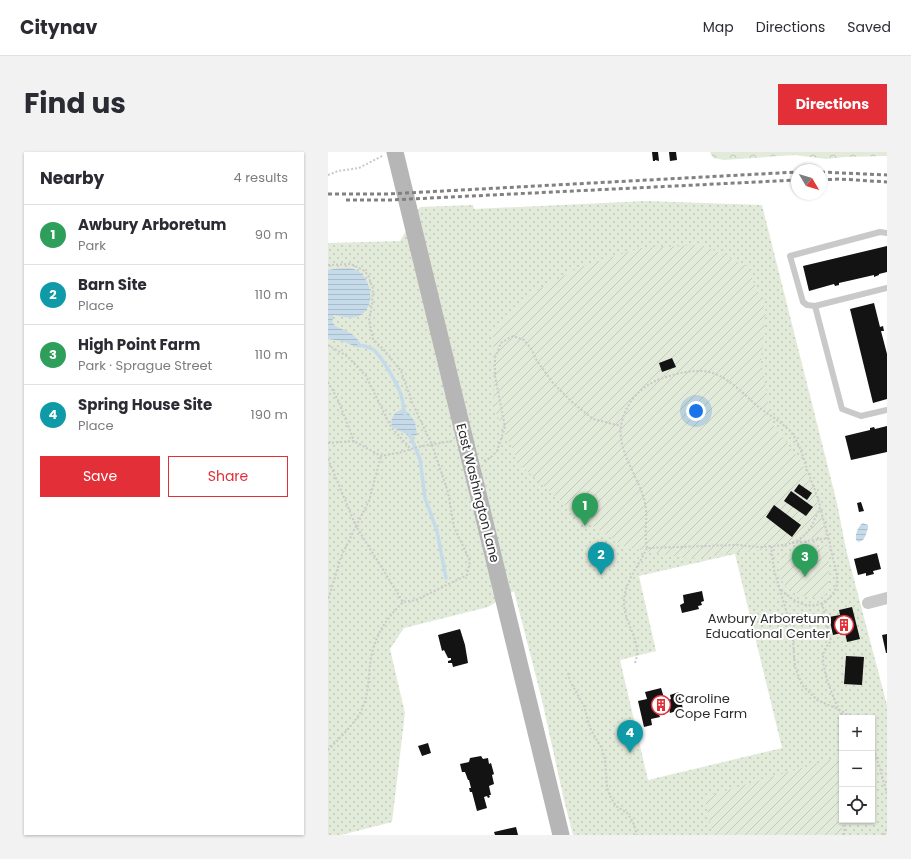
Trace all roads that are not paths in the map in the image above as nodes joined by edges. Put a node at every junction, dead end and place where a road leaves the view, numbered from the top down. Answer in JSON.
{"nodes":[{"id":1,"x":389,"y":153,"type":"edge"},
{"id":2,"x":887,"y":233,"type":"edge"},
{"id":3,"x":887,"y":288,"type":"edge"},
{"id":4,"x":815,"y":306,"type":"junction"},
{"id":5,"x":887,"y":410,"type":"edge"},
{"id":6,"x":887,"y":598,"type":"edge"},
{"id":7,"x":868,"y":603,"type":"dead end"},
{"id":8,"x":561,"y":835,"type":"edge"}],
"edges":[{"from":1,"to":8,"type":"main road","name":"East Washington Lane"},
{"from":2,"to":4,"type":"lane"},
{"from":3,"to":4,"type":"lane"},
{"from":4,"to":5,"type":"lane"},
{"from":6,"to":7,"type":"street"}]}
